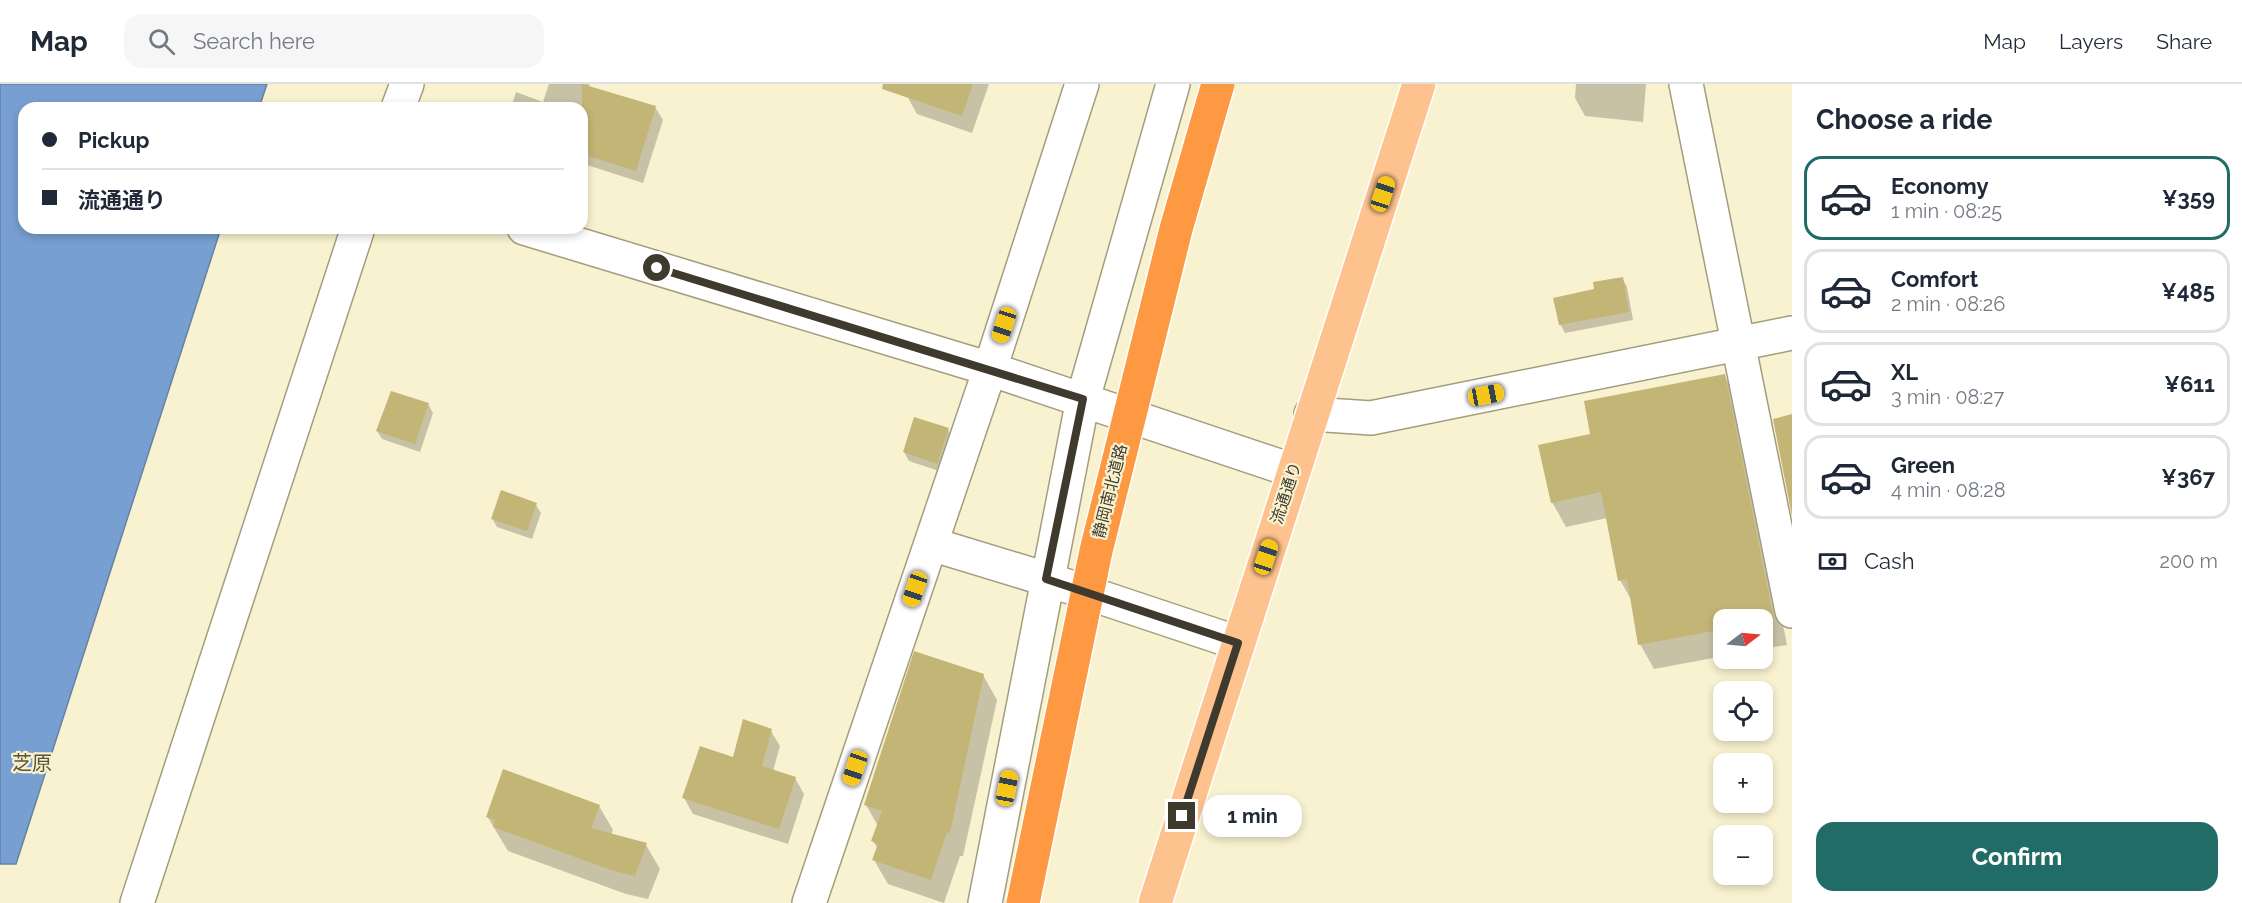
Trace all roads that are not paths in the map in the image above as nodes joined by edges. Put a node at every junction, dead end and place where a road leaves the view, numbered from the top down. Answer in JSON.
{"nodes":[{"id":1,"x":406,"y":84,"type":"edge"},
{"id":2,"x":1082,"y":84,"type":"edge"},
{"id":3,"x":1173,"y":84,"type":"edge"},
{"id":4,"x":1198,"y":84,"type":"edge"},
{"id":5,"x":1218,"y":84,"type":"edge"},
{"id":6,"x":1419,"y":84,"type":"edge"},
{"id":7,"x":1686,"y":84,"type":"edge"},
{"id":8,"x":400,"y":102,"type":"edge"},
{"id":9,"x":356,"y":234,"type":"edge"},
{"id":10,"x":544,"y":234,"type":"edge"},
{"id":11,"x":1792,"y":333,"type":"edge"},
{"id":12,"x":1738,"y":344,"type":"junction"},
{"id":13,"x":990,"y":369,"type":"junction"},
{"id":14,"x":1083,"y":399,"type":"junction"},
{"id":15,"x":1311,"y":414,"type":"junction"},
{"id":16,"x":1294,"y":471,"type":"junction"},
{"id":17,"x":931,"y":544,"type":"junction"},
{"id":18,"x":1046,"y":579,"type":"junction"},
{"id":19,"x":1792,"y":609,"type":"edge"},
{"id":20,"x":1238,"y":643,"type":"junction"},
{"id":21,"x":137,"y":903,"type":"edge"},
{"id":22,"x":809,"y":903,"type":"edge"},
{"id":23,"x":984,"y":903,"type":"edge"},
{"id":24,"x":1005,"y":903,"type":"edge"},
{"id":25,"x":1023,"y":903,"type":"edge"},
{"id":26,"x":1155,"y":903,"type":"edge"}],
"edges":[{"from":1,"to":8,"type":"street"},
{"from":2,"to":13,"type":"street"},
{"from":3,"to":14,"type":"street"},
{"from":4,"to":24,"type":"highway","name":"静岡南北道路"},
{"from":5,"to":25,"type":"highway","name":"静岡南北道路","bridge":true},
{"from":6,"to":15,"type":"main road","name":"流通通り"},
{"from":7,"to":12,"type":"street"},
{"from":9,"to":21,"type":"street"},
{"from":10,"to":13,"type":"street"},
{"from":11,"to":12,"type":"street"},
{"from":12,"to":15,"type":"street"},
{"from":12,"to":19,"type":"street"},
{"from":13,"to":14,"type":"street"},
{"from":13,"to":17,"type":"street"},
{"from":14,"to":16,"type":"street"},
{"from":14,"to":18,"type":"street"},
{"from":15,"to":16,"type":"main road","name":"流通通り"},
{"from":16,"to":20,"type":"main road","name":"流通通り"},
{"from":17,"to":18,"type":"street"},
{"from":17,"to":22,"type":"street"},
{"from":18,"to":20,"type":"street"},
{"from":18,"to":23,"type":"street"},
{"from":20,"to":26,"type":"main road","name":"流通通り"}]}
